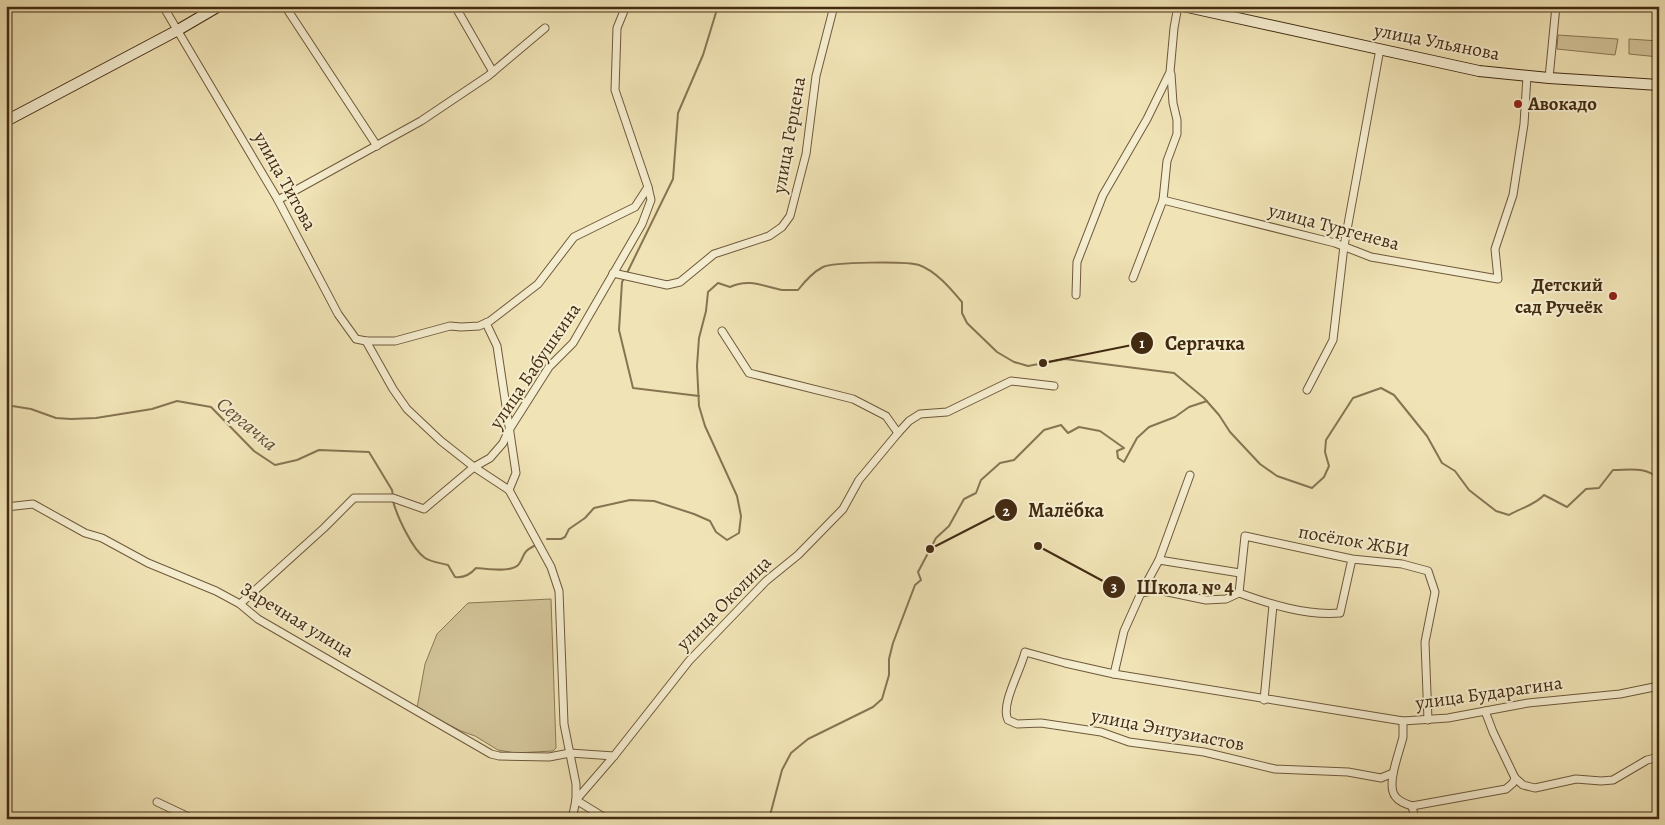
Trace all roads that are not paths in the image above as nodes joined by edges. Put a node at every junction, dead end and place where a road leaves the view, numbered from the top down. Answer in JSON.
{"nodes":[{"id":1,"x":163,"y":6,"type":"edge"},
{"id":2,"x":219,"y":6,"type":"edge"},
{"id":3,"x":285,"y":6,"type":"edge"},
{"id":4,"x":455,"y":6,"type":"edge"},
{"id":5,"x":626,"y":6,"type":"edge"},
{"id":6,"x":834,"y":6,"type":"edge"},
{"id":7,"x":1178,"y":6,"type":"edge"},
{"id":8,"x":1183,"y":6,"type":"edge"},
{"id":9,"x":1556,"y":6,"type":"edge"},
{"id":10,"x":545,"y":28,"type":"dead end"},
{"id":11,"x":178,"y":30,"type":"junction"},
{"id":12,"x":1380,"y":49,"type":"junction"},
{"id":13,"x":493,"y":72,"type":"junction"},
{"id":14,"x":1170,"y":72,"type":"junction"},
{"id":15,"x":1527,"y":76,"type":"junction"},
{"id":16,"x":1548,"y":78,"type":"junction"},
{"id":17,"x":1659,"y":85,"type":"edge"},
{"id":18,"x":6,"y":121,"type":"edge"},
{"id":19,"x":377,"y":146,"type":"junction"},
{"id":20,"x":648,"y":187,"type":"junction"},
{"id":21,"x":278,"y":200,"type":"junction"},
{"id":22,"x":1163,"y":200,"type":"junction"},
{"id":23,"x":1344,"y":246,"type":"junction"},
{"id":24,"x":613,"y":272,"type":"junction"},
{"id":25,"x":1133,"y":278,"type":"dead end"},
{"id":26,"x":1076,"y":295,"type":"dead end"},
{"id":27,"x":486,"y":323,"type":"junction"},
{"id":28,"x":722,"y":331,"type":"dead end"},
{"id":29,"x":366,"y":342,"type":"junction"},
{"id":30,"x":1054,"y":386,"type":"dead end"},
{"id":31,"x":1307,"y":390,"type":"dead end"},
{"id":32,"x":510,"y":430,"type":"junction"},
{"id":33,"x":898,"y":432,"type":"junction"},
{"id":34,"x":474,"y":467,"type":"junction"},
{"id":35,"x":1190,"y":475,"type":"dead end"},
{"id":36,"x":509,"y":490,"type":"junction"},
{"id":37,"x":6,"y":507,"type":"edge"},
{"id":38,"x":1352,"y":559,"type":"junction"},
{"id":39,"x":1159,"y":560,"type":"junction"},
{"id":40,"x":1240,"y":573,"type":"junction"},
{"id":41,"x":1141,"y":593,"type":"junction"},
{"id":42,"x":1239,"y":593,"type":"junction"},
{"id":43,"x":240,"y":604,"type":"junction"},
{"id":44,"x":1273,"y":605,"type":"junction"},
{"id":45,"x":1025,"y":652,"type":"joint"},
{"id":46,"x":1114,"y":674,"type":"junction"},
{"id":47,"x":1659,"y":686,"type":"edge"},
{"id":48,"x":1264,"y":700,"type":"junction"},
{"id":49,"x":1485,"y":711,"type":"junction"},
{"id":50,"x":1428,"y":720,"type":"junction"},
{"id":51,"x":1403,"y":721,"type":"junction"},
{"id":52,"x":570,"y":753,"type":"junction"},
{"id":53,"x":614,"y":756,"type":"junction"},
{"id":54,"x":1659,"y":757,"type":"edge"},
{"id":55,"x":1393,"y":773,"type":"junction"},
{"id":56,"x":1515,"y":778,"type":"junction"},
{"id":57,"x":576,"y":800,"type":"junction"},
{"id":58,"x":156,"y":802,"type":"dead end"},
{"id":59,"x":1412,"y":806,"type":"junction"},
{"id":60,"x":193,"y":819,"type":"edge"},
{"id":61,"x":572,"y":819,"type":"edge"},
{"id":62,"x":607,"y":819,"type":"edge"},
{"id":63,"x":1416,"y":819,"type":"edge"}],
"edges":[{"from":1,"to":11,"type":"street","name":"улица Титова"},
{"from":2,"to":11,"type":"main road"},
{"from":3,"to":19,"type":"street"},
{"from":4,"to":13,"type":"street"},
{"from":5,"to":20,"type":"street"},
{"from":6,"to":24,"type":"street","name":"улица Герцена"},
{"from":7,"to":14,"type":"street"},
{"from":8,"to":12,"type":"main road","name":"улица Ульянова"},
{"from":9,"to":16,"type":"street"},
{"from":10,"to":13,"type":"street"},
{"from":11,"to":18,"type":"main road"},
{"from":11,"to":21,"type":"street","name":"улица Титова"},
{"from":12,"to":15,"type":"main road","name":"улица Ульянова"},
{"from":12,"to":23,"type":"street"},
{"from":13,"to":19,"type":"street"},
{"from":14,"to":22,"type":"street"},
{"from":14,"to":26,"type":"street"},
{"from":15,"to":16,"type":"main road","name":"улица Ульянова"},
{"from":15,"to":23,"type":"street","name":"улица Тургенева"},
{"from":16,"to":17,"type":"main road","name":"улица Ульянова"},
{"from":19,"to":21,"type":"street"},
{"from":20,"to":24,"type":"street"},
{"from":20,"to":27,"type":"street"},
{"from":21,"to":29,"type":"street","name":"улица Титова"},
{"from":22,"to":23,"type":"street","name":"улица Тургенева"},
{"from":22,"to":25,"type":"street"},
{"from":23,"to":31,"type":"street"},
{"from":24,"to":32,"type":"street","name":"улица Бабушкина"},
{"from":27,"to":29,"type":"street"},
{"from":27,"to":32,"type":"street"},
{"from":28,"to":33,"type":"street"},
{"from":29,"to":34,"type":"street"},
{"from":30,"to":33,"type":"street","name":"улица Околица"},
{"from":32,"to":34,"type":"street","name":"улица Бабушкина"},
{"from":32,"to":36,"type":"street"},
{"from":33,"to":53,"type":"street","name":"улица Околица"},
{"from":34,"to":36,"type":"street"},
{"from":34,"to":43,"type":"street","name":"улица Бабушкина"},
{"from":35,"to":39,"type":"street"},
{"from":36,"to":52,"type":"street"},
{"from":37,"to":43,"type":"street","name":"Заречная улица"},
{"from":38,"to":40,"type":"street","name":"посёлок ЖБИ"},
{"from":38,"to":44,"type":"street"},
{"from":38,"to":50,"type":"street","name":"посёлок ЖБИ"},
{"from":39,"to":40,"type":"street"},
{"from":39,"to":41,"type":"street"},
{"from":40,"to":42,"type":"street"},
{"from":41,"to":42,"type":"street"},
{"from":41,"to":46,"type":"street"},
{"from":42,"to":44,"type":"street"},
{"from":43,"to":52,"type":"street","name":"Заречная улица"},
{"from":44,"to":48,"type":"street"},
{"from":45,"to":46,"type":"street","name":"улица Бударагина"},
{"from":45,"to":55,"type":"street","name":"улица Энтузиастов"},
{"from":46,"to":48,"type":"street","name":"улица Бударагина"},
{"from":47,"to":49,"type":"street","name":"улица Бударагина"},
{"from":48,"to":51,"type":"street","name":"улица Бударагина"},
{"from":49,"to":50,"type":"street","name":"улица Бударагина"},
{"from":49,"to":56,"type":"street"},
{"from":50,"to":51,"type":"street","name":"улица Бударагина"},
{"from":51,"to":55,"type":"street"},
{"from":52,"to":53,"type":"street","name":"Заречная улица"},
{"from":52,"to":57,"type":"street"},
{"from":53,"to":57,"type":"street","name":"улица Околица"},
{"from":54,"to":56,"type":"street"},
{"from":55,"to":59,"type":"street"},
{"from":56,"to":59,"type":"street"},
{"from":57,"to":61,"type":"street"},
{"from":57,"to":62,"type":"street"},
{"from":58,"to":60,"type":"street"},
{"from":59,"to":63,"type":"street"}]}
